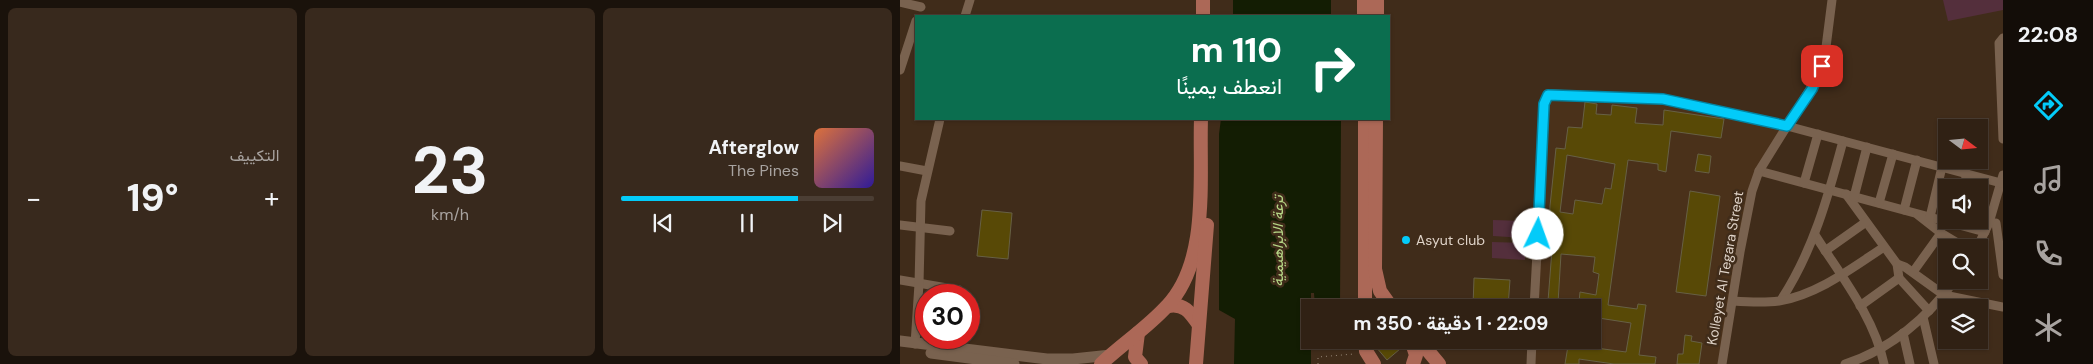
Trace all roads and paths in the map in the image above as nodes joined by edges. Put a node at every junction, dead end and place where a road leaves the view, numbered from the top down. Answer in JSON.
{"nodes":[{"id":1,"x":970,"y":0,"type":"edge"},
{"id":2,"x":1203,"y":0,"type":"edge"},
{"id":3,"x":1210,"y":0,"type":"edge"},
{"id":4,"x":1364,"y":0,"type":"edge"},
{"id":5,"x":1377,"y":0,"type":"edge"},
{"id":6,"x":1832,"y":0,"type":"edge"},
{"id":7,"x":900,"y":2,"type":"edge"},
{"id":8,"x":921,"y":8,"type":"edge"},
{"id":9,"x":966,"y":15,"type":"edge"},
{"id":10,"x":1203,"y":15,"type":"edge"},
{"id":11,"x":1210,"y":15,"type":"edge"},
{"id":12,"x":1364,"y":15,"type":"edge"},
{"id":13,"x":1377,"y":15,"type":"edge"},
{"id":14,"x":915,"y":24,"type":"edge"},
{"id":15,"x":2002,"y":39,"type":"edge"},
{"id":16,"x":900,"y":70,"type":"edge"},
{"id":17,"x":940,"y":120,"type":"edge"},
{"id":18,"x":1201,"y":120,"type":"edge"},
{"id":19,"x":1209,"y":120,"type":"edge"},
{"id":20,"x":1364,"y":120,"type":"edge"},
{"id":21,"x":1376,"y":120,"type":"edge"},
{"id":22,"x":1787,"y":126,"type":"junction"},
{"id":23,"x":1818,"y":134,"type":"junction"},
{"id":24,"x":2003,"y":139,"type":"edge"},
{"id":25,"x":1370,"y":141,"type":"junction"},
{"id":26,"x":1843,"y":141,"type":"junction"},
{"id":27,"x":1867,"y":147,"type":"junction"},
{"id":28,"x":1893,"y":154,"type":"junction"},
{"id":29,"x":1917,"y":160,"type":"junction"},
{"id":30,"x":900,"y":166,"type":"edge"},
{"id":31,"x":1938,"y":166,"type":"edge"},
{"id":32,"x":1942,"y":169,"type":"edge"},
{"id":33,"x":1949,"y":169,"type":"edge"},
{"id":34,"x":927,"y":171,"type":"junction"},
{"id":35,"x":1759,"y":171,"type":"junction"},
{"id":36,"x":1967,"y":174,"type":"junction"},
{"id":37,"x":1966,"y":179,"type":"edge"},
{"id":38,"x":2002,"y":179,"type":"edge"},
{"id":39,"x":1804,"y":183,"type":"junction"},
{"id":40,"x":1830,"y":190,"type":"junction"},
{"id":41,"x":1850,"y":195,"type":"junction"},
{"id":42,"x":1879,"y":203,"type":"junction"},
{"id":43,"x":1904,"y":210,"type":"junction"},
{"id":44,"x":1916,"y":213,"type":"junction"},
{"id":45,"x":1930,"y":217,"type":"junction"},
{"id":46,"x":1938,"y":219,"type":"edge"},
{"id":47,"x":1866,"y":222,"type":"junction"},
{"id":48,"x":1996,"y":223,"type":"edge"},
{"id":49,"x":900,"y":225,"type":"edge"},
{"id":50,"x":919,"y":228,"type":"junction"},
{"id":51,"x":1976,"y":229,"type":"edge"},
{"id":52,"x":950,"y":231,"type":"dead end"},
{"id":53,"x":1985,"y":232,"type":"junction"},
{"id":54,"x":1941,"y":233,"type":"junction"},
{"id":55,"x":1815,"y":235,"type":"junction"},
{"id":56,"x":1951,"y":239,"type":"edge"},
{"id":57,"x":1982,"y":239,"type":"edge"},
{"id":58,"x":1884,"y":247,"type":"junction"},
{"id":59,"x":1825,"y":251,"type":"junction"},
{"id":60,"x":1897,"y":264,"type":"junction"},
{"id":61,"x":1913,"y":272,"type":"junction"},
{"id":62,"x":2003,"y":275,"type":"edge"},
{"id":63,"x":1841,"y":276,"type":"junction"},
{"id":64,"x":1899,"y":278,"type":"junction"},
{"id":65,"x":900,"y":280,"type":"edge"},
{"id":66,"x":920,"y":284,"type":"joint"},
{"id":67,"x":1948,"y":289,"type":"edge"},
{"id":68,"x":1944,"y":295,"type":"junction"},
{"id":69,"x":1365,"y":299,"type":"edge"},
{"id":70,"x":1386,"y":299,"type":"edge"},
{"id":71,"x":1534,"y":299,"type":"edge"},
{"id":72,"x":1781,"y":300,"type":"junction"},
{"id":73,"x":1733,"y":301,"type":"junction"},
{"id":74,"x":1168,"y":306,"type":"junction"},
{"id":75,"x":1860,"y":306,"type":"junction"},
{"id":76,"x":2003,"y":307,"type":"edge"},
{"id":77,"x":1926,"y":314,"type":"junction"},
{"id":78,"x":1199,"y":325,"type":"junction"},
{"id":79,"x":1138,"y":333,"type":"junction"},
{"id":80,"x":1903,"y":333,"type":"junction"},
{"id":81,"x":900,"y":341,"type":"edge"},
{"id":82,"x":915,"y":344,"type":"edge"},
{"id":83,"x":900,"y":349,"type":"edge"},
{"id":84,"x":959,"y":349,"type":"edge"},
{"id":85,"x":1414,"y":349,"type":"edge"},
{"id":86,"x":1426,"y":349,"type":"edge"},
{"id":87,"x":1532,"y":349,"type":"edge"},
{"id":88,"x":1880,"y":349,"type":"junction"},
{"id":89,"x":1369,"y":352,"type":"edge"},
{"id":90,"x":1106,"y":360,"type":"edge"},
{"id":91,"x":1082,"y":361,"type":"edge"},
{"id":92,"x":1014,"y":364,"type":"edge"},
{"id":93,"x":1141,"y":364,"type":"edge"},
{"id":94,"x":1196,"y":364,"type":"edge"},
{"id":95,"x":1318,"y":364,"type":"edge"},
{"id":96,"x":1413,"y":364,"type":"edge"},
{"id":97,"x":1439,"y":364,"type":"edge"},
{"id":98,"x":1531,"y":364,"type":"edge"},
{"id":99,"x":1722,"y":364,"type":"edge"},
{"id":100,"x":1846,"y":364,"type":"edge"},
{"id":101,"x":1884,"y":364,"type":"edge"},
{"id":102,"x":1910,"y":364,"type":"edge"},
{"id":103,"x":1934,"y":364,"type":"edge"}],
"edges":[{"from":1,"to":9,"type":"street"},
{"from":2,"to":10,"type":"main road"},
{"from":3,"to":11,"type":"main road"},
{"from":4,"to":12,"type":"main road"},
{"from":5,"to":13,"type":"main road"},
{"from":6,"to":22,"type":"street","name":"Kolleyet Al Tegara Street"},
{"from":7,"to":8,"type":"street"},
{"from":14,"to":16,"type":"street"},
{"from":15,"to":24,"type":"street"},
{"from":17,"to":34,"type":"street"},
{"from":18,"to":74,"type":"main road"},
{"from":19,"to":78,"type":"main road"},
{"from":20,"to":25,"type":"main road"},
{"from":21,"to":25,"type":"main road"},
{"from":22,"to":23,"type":"street"},
{"from":22,"to":35,"type":"street","name":"Kolleyet Al Tegara Street"},
{"from":22,"to":71,"type":"street"},
{"from":23,"to":26,"type":"street"},
{"from":23,"to":39,"type":"street"},
{"from":25,"to":69,"type":"main road"},
{"from":25,"to":70,"type":"main road"},
{"from":26,"to":27,"type":"street"},
{"from":26,"to":40,"type":"street"},
{"from":27,"to":28,"type":"street"},
{"from":27,"to":41,"type":"street"},
{"from":28,"to":29,"type":"street"},
{"from":28,"to":42,"type":"street"},
{"from":29,"to":31,"type":"street"},
{"from":29,"to":43,"type":"street"},
{"from":30,"to":34,"type":"street"},
{"from":32,"to":45,"type":"street"},
{"from":33,"to":36,"type":"street"},
{"from":34,"to":50,"type":"street"},
{"from":35,"to":39,"type":"street"},
{"from":35,"to":73,"type":"street","name":"Kolleyet Al Tegara Street"},
{"from":36,"to":37,"type":"street"},
{"from":36,"to":38,"type":"street"},
{"from":38,"to":48,"type":"street"},
{"from":39,"to":40,"type":"street"},
{"from":40,"to":41,"type":"street"},
{"from":40,"to":55,"type":"street"},
{"from":41,"to":42,"type":"street"},
{"from":41,"to":47,"type":"street"},
{"from":42,"to":43,"type":"street"},
{"from":43,"to":44,"type":"street"},
{"from":44,"to":45,"type":"street"},
{"from":44,"to":54,"type":"street"},
{"from":45,"to":46,"type":"street"},
{"from":47,"to":58,"type":"street"},
{"from":47,"to":59,"type":"street"},
{"from":48,"to":53,"type":"street"},
{"from":48,"to":62,"type":"street"},
{"from":49,"to":50,"type":"street"},
{"from":50,"to":52,"type":"street"},
{"from":50,"to":66,"type":"street"},
{"from":51,"to":53,"type":"street"},
{"from":53,"to":57,"type":"street"},
{"from":54,"to":56,"type":"street"},
{"from":54,"to":61,"type":"street"},
{"from":55,"to":59,"type":"street"},
{"from":55,"to":72,"type":"street"},
{"from":58,"to":60,"type":"street"},
{"from":58,"to":63,"type":"street"},
{"from":59,"to":63,"type":"street"},
{"from":60,"to":61,"type":"street"},
{"from":60,"to":64,"type":"street"},
{"from":61,"to":68,"type":"street"},
{"from":63,"to":72,"type":"street"},
{"from":63,"to":75,"type":"street"},
{"from":64,"to":75,"type":"street"},
{"from":64,"to":77,"type":"street"},
{"from":65,"to":66,"type":"street"},
{"from":67,"to":68,"type":"street"},
{"from":68,"to":76,"type":"street"},
{"from":68,"to":77,"type":"street"},
{"from":72,"to":73,"type":"street"},
{"from":73,"to":99,"type":"street","name":"Kolleyet Al Tegara Street"},
{"from":74,"to":78,"type":"main road"},
{"from":74,"to":79,"type":"main road"},
{"from":75,"to":88,"type":"street"},
{"from":77,"to":80,"type":"street"},
{"from":77,"to":103,"type":"street"},
{"from":78,"to":94,"type":"main road"},
{"from":79,"to":90,"type":"main road"},
{"from":79,"to":93,"type":"main road"},
{"from":80,"to":88,"type":"street"},
{"from":80,"to":102,"type":"street"},
{"from":81,"to":82,"type":"street"},
{"from":83,"to":92,"type":"street"},
{"from":84,"to":91,"type":"street"},
{"from":85,"to":96,"type":"main road"},
{"from":86,"to":97,"type":"main road"},
{"from":87,"to":98,"type":"street"},
{"from":88,"to":100,"type":"street"},
{"from":88,"to":101,"type":"street"},
{"from":89,"to":95,"type":"path"},
{"from":90,"to":91,"type":"street"}]}
